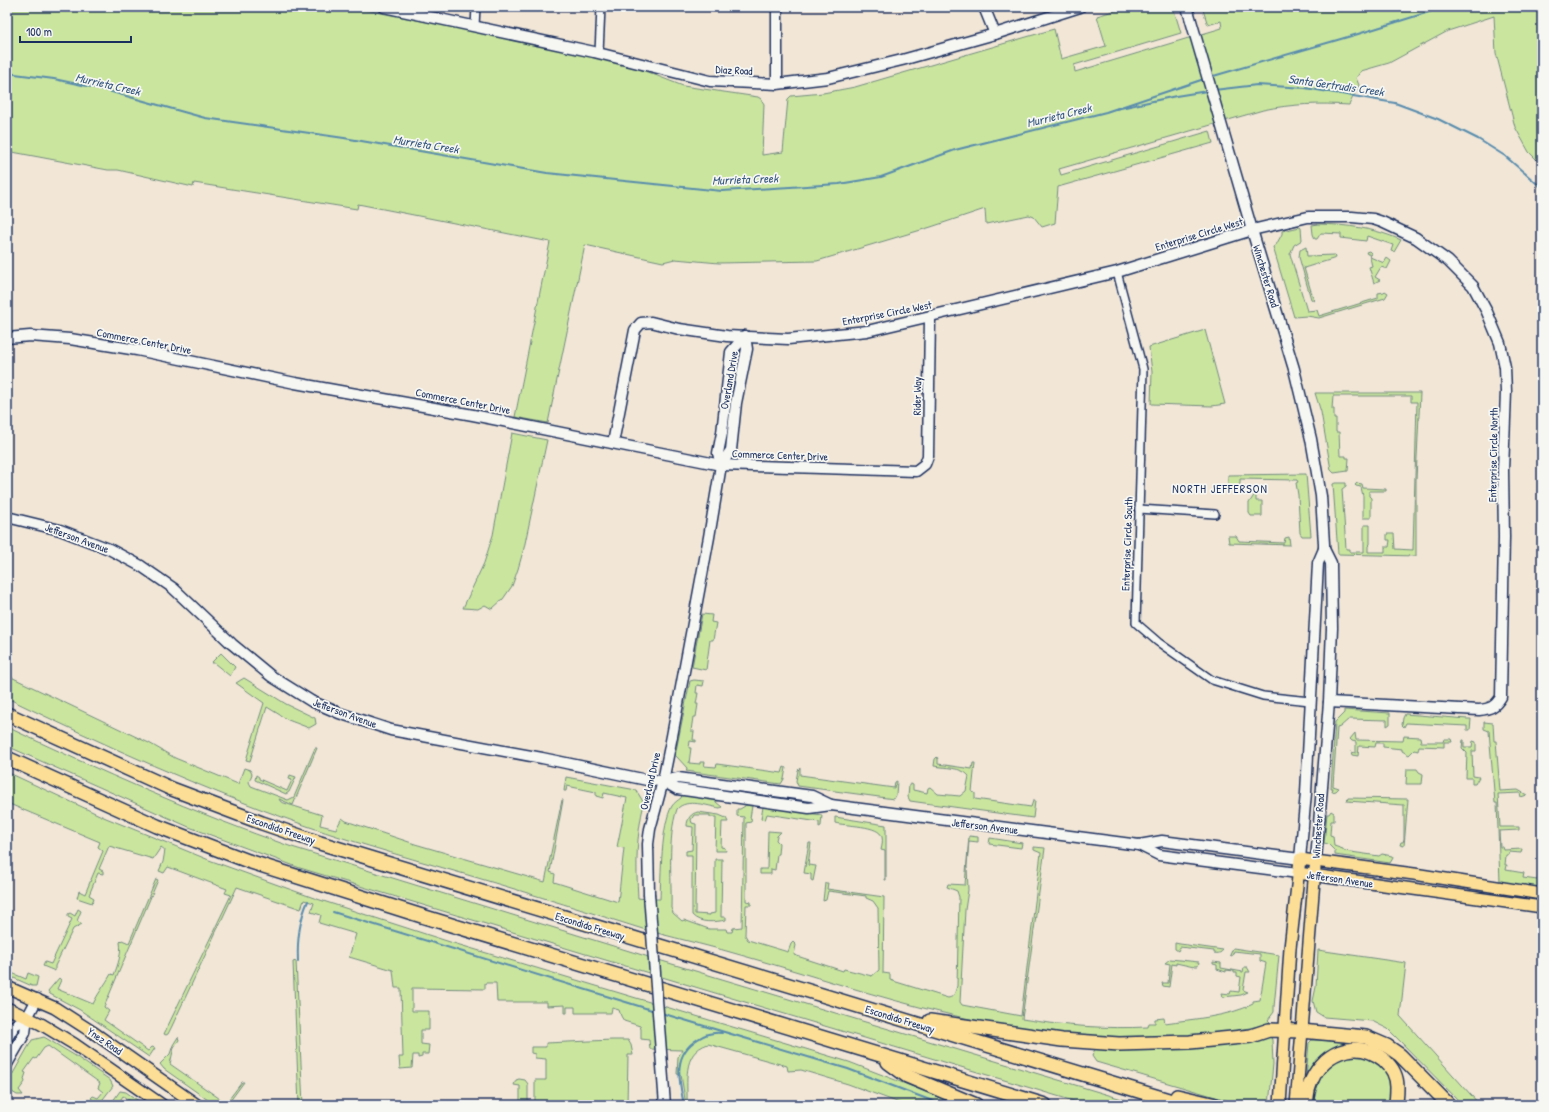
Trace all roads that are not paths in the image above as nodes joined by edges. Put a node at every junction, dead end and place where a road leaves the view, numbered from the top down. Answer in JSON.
{"nodes":[{"id":1,"x":384,"y":7,"type":"edge"},
{"id":2,"x":476,"y":7,"type":"edge"},
{"id":3,"x":601,"y":7,"type":"edge"},
{"id":4,"x":777,"y":7,"type":"edge"},
{"id":5,"x":984,"y":7,"type":"edge"},
{"id":6,"x":1080,"y":7,"type":"edge"},
{"id":7,"x":1187,"y":7,"type":"edge"},
{"id":8,"x":475,"y":26,"type":"junction"},
{"id":9,"x":995,"y":34,"type":"junction"},
{"id":10,"x":599,"y":53,"type":"junction"},
{"id":11,"x":777,"y":84,"type":"junction"},
{"id":12,"x":1252,"y":230,"type":"junction"},
{"id":13,"x":1117,"y":272,"type":"junction"},
{"id":14,"x":930,"y":317,"type":"junction"},
{"id":15,"x":745,"y":336,"type":"junction"},
{"id":16,"x":7,"y":338,"type":"edge"},
{"id":17,"x":613,"y":443,"type":"junction"},
{"id":18,"x":721,"y":465,"type":"junction"},
{"id":19,"x":916,"y":471,"type":"joint"},
{"id":20,"x":1139,"y":509,"type":"junction"},
{"id":21,"x":1215,"y":514,"type":"dead end"},
{"id":22,"x":7,"y":517,"type":"edge"},
{"id":23,"x":1324,"y":549,"type":"junction"},
{"id":24,"x":1310,"y":701,"type":"junction"},
{"id":25,"x":1329,"y":702,"type":"junction"},
{"id":26,"x":7,"y":714,"type":"edge"},
{"id":27,"x":7,"y":758,"type":"edge"},
{"id":28,"x":663,"y":781,"type":"junction"},
{"id":29,"x":1140,"y":845,"type":"junction"},
{"id":30,"x":1221,"y":849,"type":"junction"},
{"id":31,"x":1178,"y":858,"type":"junction"},
{"id":32,"x":1300,"y":858,"type":"junction"},
{"id":33,"x":1316,"y":860,"type":"junction"},
{"id":34,"x":1298,"y":873,"type":"junction"},
{"id":35,"x":1314,"y":875,"type":"junction"},
{"id":36,"x":1542,"y":894,"type":"edge"},
{"id":37,"x":1465,"y":896,"type":"junction"},
{"id":38,"x":1542,"y":901,"type":"edge"},
{"id":39,"x":1542,"y":907,"type":"edge"},
{"id":40,"x":7,"y":987,"type":"edge"},
{"id":41,"x":37,"y":1000,"type":"junction"},
{"id":42,"x":7,"y":1008,"type":"edge"},
{"id":43,"x":886,"y":1014,"type":"junction"},
{"id":44,"x":27,"y":1018,"type":"junction"},
{"id":45,"x":1284,"y":1031,"type":"junction"},
{"id":46,"x":1301,"y":1031,"type":"junction"},
{"id":47,"x":7,"y":1038,"type":"edge"},
{"id":48,"x":876,"y":1054,"type":"junction"},
{"id":49,"x":7,"y":1064,"type":"edge"},
{"id":50,"x":1096,"y":1078,"type":"junction"},
{"id":51,"x":1280,"y":1104,"type":"edge"},
{"id":52,"x":162,"y":1105,"type":"edge"},
{"id":53,"x":197,"y":1105,"type":"edge"},
{"id":54,"x":664,"y":1105,"type":"edge"},
{"id":55,"x":976,"y":1105,"type":"edge"},
{"id":56,"x":1045,"y":1105,"type":"edge"},
{"id":57,"x":1185,"y":1105,"type":"edge"},
{"id":58,"x":1216,"y":1105,"type":"edge"},
{"id":59,"x":1296,"y":1105,"type":"edge"},
{"id":60,"x":1306,"y":1105,"type":"edge"},
{"id":61,"x":1395,"y":1105,"type":"edge"},
{"id":62,"x":1449,"y":1105,"type":"edge"}],
"edges":[{"from":1,"to":8,"type":"main road","name":"Diaz Road"},
{"from":2,"to":8,"type":"street"},
{"from":3,"to":10,"type":"street"},
{"from":4,"to":11,"type":"main road"},
{"from":5,"to":9,"type":"main road"},
{"from":6,"to":9,"type":"main road","name":"Diaz Road"},
{"from":7,"to":12,"type":"main road","name":"Winchester Road"},
{"from":8,"to":10,"type":"main road","name":"Diaz Road"},
{"from":9,"to":11,"type":"main road","name":"Diaz Road"},
{"from":10,"to":11,"type":"main road","name":"Diaz Road"},
{"from":12,"to":13,"type":"main road","name":"Enterprise Circle West"},
{"from":12,"to":23,"type":"main road","name":"Winchester Road"},
{"from":12,"to":25,"type":"main road","name":"Enterprise Circle North"},
{"from":13,"to":14,"type":"main road","name":"Enterprise Circle West"},
{"from":13,"to":20,"type":"street","name":"Enterprise Circle South"},
{"from":14,"to":15,"type":"main road","name":"Enterprise Circle West"},
{"from":14,"to":19,"type":"main road","name":"Rider Way"},
{"from":15,"to":17,"type":"main road","name":"Enterprise Circle West"},
{"from":15,"to":18,"type":"main road","name":"Overland Drive"},
{"from":15,"to":18,"type":"main road","name":"Overland Drive"},
{"from":16,"to":17,"type":"main road","name":"Commerce Center Drive"},
{"from":17,"to":18,"type":"main road","name":"Commerce Center Drive"},
{"from":18,"to":19,"type":"main road","name":"Commerce Center Drive"},
{"from":18,"to":28,"type":"main road","name":"Overland Drive"},
{"from":20,"to":21,"type":"street"},
{"from":20,"to":24,"type":"street","name":"Enterprise Circle South"},
{"from":22,"to":28,"type":"main road","name":"Jefferson Avenue"},
{"from":23,"to":24,"type":"main road","name":"Winchester Road"},
{"from":23,"to":25,"type":"main road","name":"Winchester Road"},
{"from":24,"to":32,"type":"main road","name":"Winchester Road"},
{"from":25,"to":33,"type":"main road","name":"Winchester Road"},
{"from":26,"to":43,"type":"highway","name":"Escondido Freeway"},
{"from":27,"to":48,"type":"highway"},
{"from":28,"to":29,"type":"main road","name":"Jefferson Avenue"},
{"from":28,"to":54,"type":"main road","name":"Overland Drive","bridge":true},
{"from":29,"to":30,"type":"main road","name":"Jefferson Avenue"},
{"from":29,"to":31,"type":"main road","name":"Jefferson Avenue"},
{"from":30,"to":31,"type":"main road"},
{"from":30,"to":32,"type":"main road","name":"Jefferson Avenue"},
{"from":31,"to":34,"type":"main road","name":"Jefferson Avenue"},
{"from":32,"to":33,"type":"main road","name":"Jefferson Avenue"},
{"from":32,"to":34,"type":"main road","name":"Winchester Road"},
{"from":33,"to":35,"type":"main road","name":"Winchester Road"},
{"from":33,"to":36,"type":"main road","name":"Jefferson Avenue"},
{"from":34,"to":35,"type":"main road","name":"Jefferson Avenue"},
{"from":34,"to":45,"type":"main road","name":"Winchester Road"},
{"from":35,"to":37,"type":"main road","name":"Jefferson Avenue"},
{"from":35,"to":46,"type":"main road","name":"Winchester Road"},
{"from":37,"to":38,"type":"main road"},
{"from":37,"to":39,"type":"main road","name":"Jefferson Avenue"},
{"from":40,"to":41,"type":"main road","name":"Ynez Road"},
{"from":41,"to":44,"type":"main road"},
{"from":41,"to":53,"type":"main road","name":"Ynez Road"},
{"from":42,"to":44,"type":"main road","name":"Ynez Road"},
{"from":43,"to":45,"type":"highway"},
{"from":43,"to":50,"type":"highway","name":"Escondido Freeway"},
{"from":44,"to":47,"type":"main road"},
{"from":44,"to":49,"type":"main road"},
{"from":44,"to":52,"type":"main road","name":"Ynez Road"},
{"from":45,"to":46,"type":"highway"},
{"from":45,"to":51,"type":"main road","name":"Winchester Road"},
{"from":46,"to":59,"type":"main road","name":"Winchester Road"},
{"from":46,"to":62,"type":"highway"},
{"from":48,"to":55,"type":"highway"},
{"from":48,"to":56,"type":"highway"},
{"from":50,"to":57,"type":"highway","name":"Escondido Freeway"},
{"from":50,"to":58,"type":"highway"},
{"from":60,"to":61,"type":"highway"}]}
